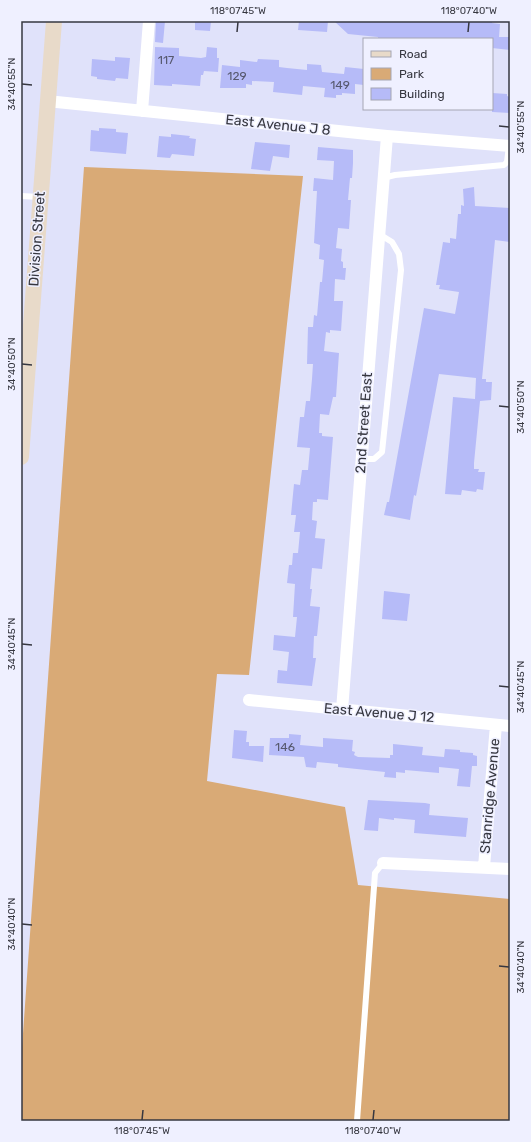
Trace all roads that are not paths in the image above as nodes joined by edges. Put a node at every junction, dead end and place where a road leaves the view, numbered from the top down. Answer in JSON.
{"nodes":[{"id":1,"x":54,"y":21,"type":"edge"},
{"id":2,"x":149,"y":21,"type":"edge"},
{"id":3,"x":47,"y":101,"type":"junction"},
{"id":4,"x":142,"y":111,"type":"junction"},
{"id":5,"x":386,"y":136,"type":"junction"},
{"id":6,"x":510,"y":146,"type":"edge"},
{"id":7,"x":383,"y":178,"type":"junction"},
{"id":8,"x":21,"y":196,"type":"edge"},
{"id":9,"x":40,"y":198,"type":"junction"},
{"id":10,"x":379,"y":234,"type":"junction"},
{"id":11,"x":25,"y":351,"type":"edge"},
{"id":12,"x":21,"y":457,"type":"edge"},
{"id":13,"x":361,"y":459,"type":"junction"},
{"id":14,"x":249,"y":700,"type":"dead end"},
{"id":15,"x":342,"y":710,"type":"junction"},
{"id":16,"x":496,"y":725,"type":"junction"},
{"id":17,"x":510,"y":726,"type":"edge"},
{"id":18,"x":384,"y":863,"type":"joint"},
{"id":19,"x":484,"y":867,"type":"junction"},
{"id":20,"x":510,"y":869,"type":"edge"},
{"id":21,"x":357,"y":1121,"type":"edge"}],
"edges":[{"from":1,"to":3,"type":"main road","name":"Division Street"},
{"from":2,"to":4,"type":"street"},
{"from":3,"to":4,"type":"street","name":"East Avenue J 8"},
{"from":3,"to":9,"type":"main road","name":"Division Street"},
{"from":4,"to":5,"type":"street","name":"East Avenue J 8"},
{"from":5,"to":6,"type":"street","name":"East Avenue J 8"},
{"from":5,"to":7,"type":"street","name":"2nd Street East"},
{"from":6,"to":7,"type":"lane"},
{"from":7,"to":10,"type":"street","name":"2nd Street East"},
{"from":8,"to":9,"type":"lane"},
{"from":9,"to":11,"type":"main road","name":"Division Street"},
{"from":10,"to":13,"type":"street","name":"2nd Street East"},
{"from":10,"to":13,"type":"lane"},
{"from":11,"to":12,"type":"main road","name":"Division Street"},
{"from":13,"to":15,"type":"street","name":"2nd Street East"},
{"from":14,"to":15,"type":"street","name":"East Avenue J 12"},
{"from":15,"to":16,"type":"street","name":"East Avenue J 12"},
{"from":16,"to":17,"type":"street","name":"East Avenue J 12"},
{"from":16,"to":19,"type":"street","name":"Stanridge Avenue"},
{"from":18,"to":19,"type":"street"},
{"from":18,"to":21,"type":"lane"},
{"from":19,"to":20,"type":"street"}]}
